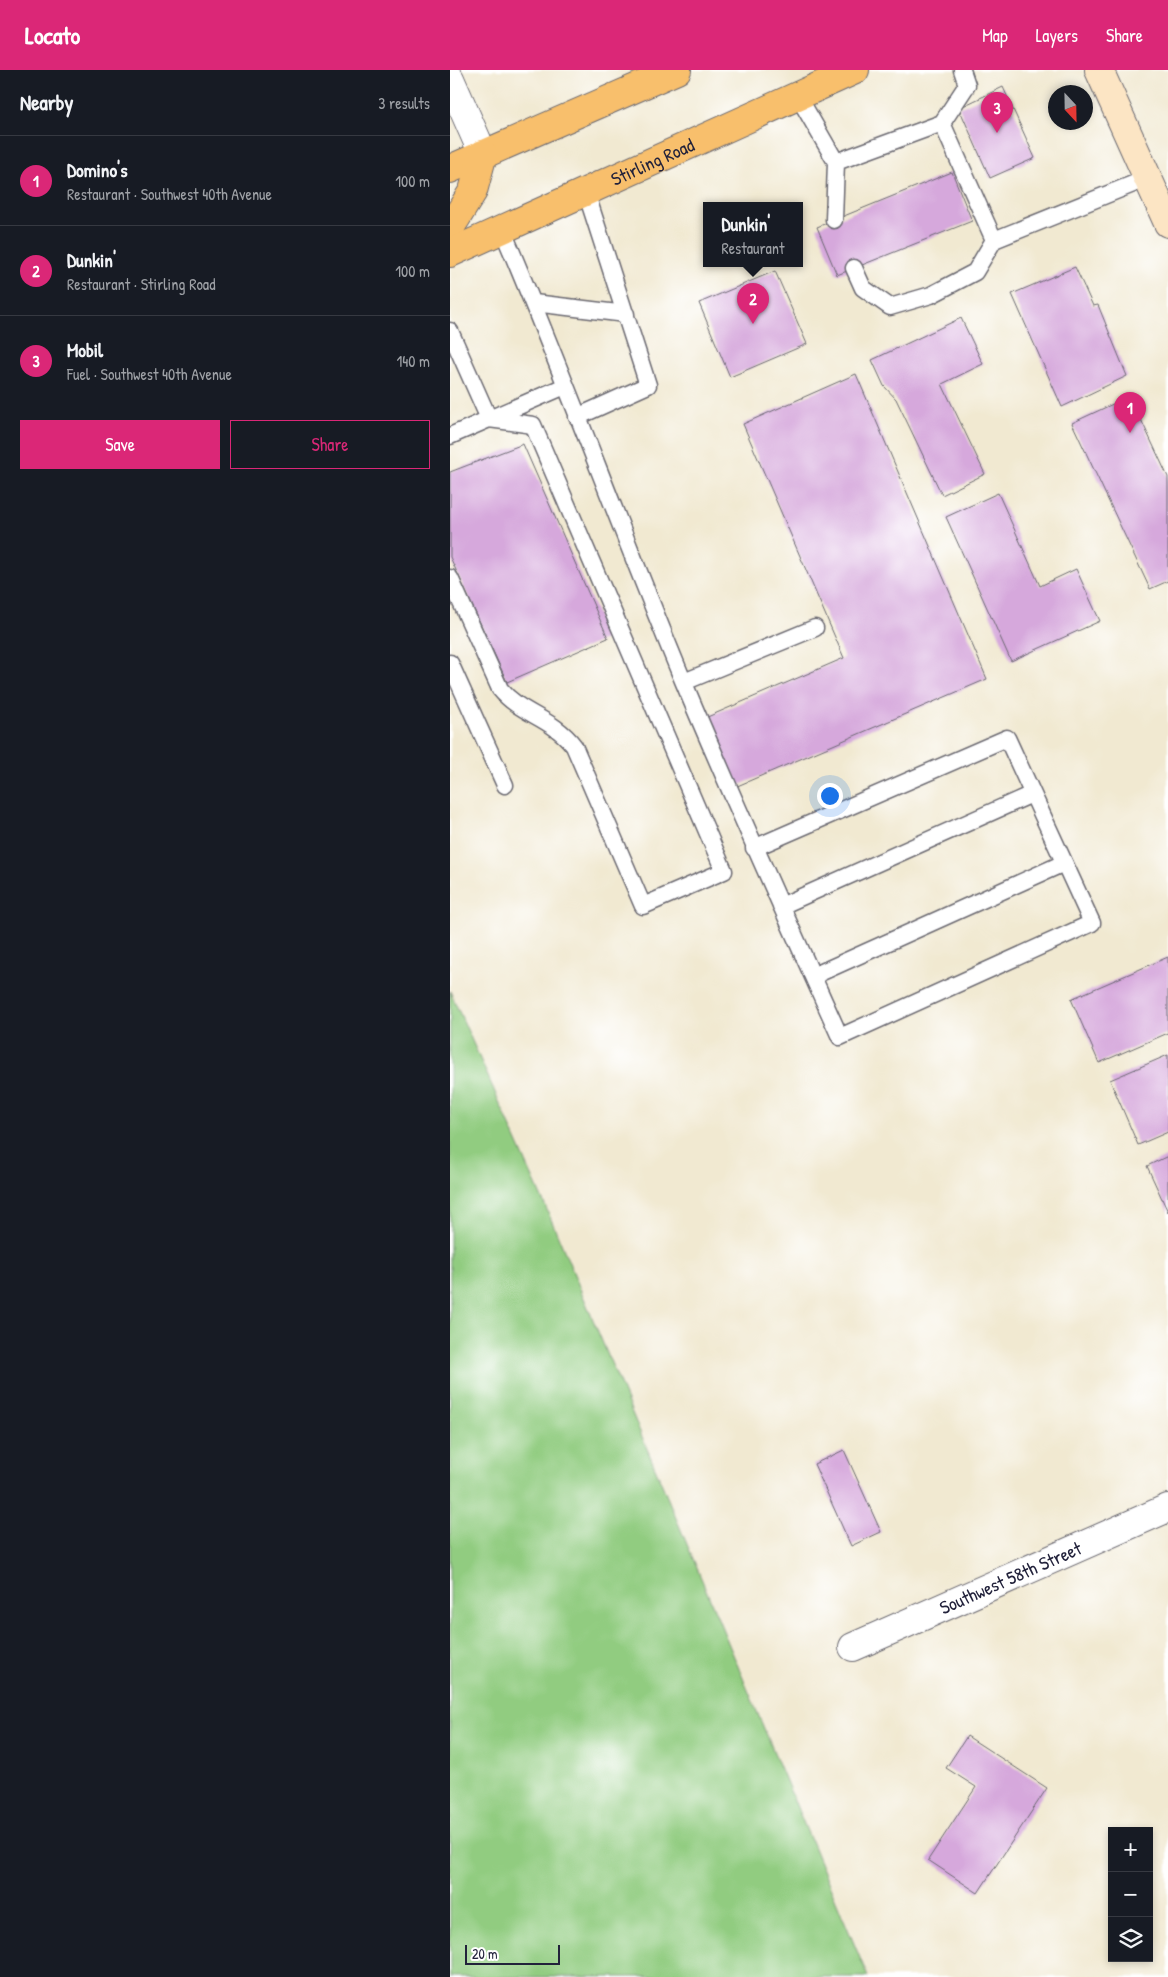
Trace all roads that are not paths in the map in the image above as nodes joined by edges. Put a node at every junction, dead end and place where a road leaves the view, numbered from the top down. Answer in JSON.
{"nodes":[{"id":1,"x":677,"y":70,"type":"edge"},
{"id":2,"x":855,"y":70,"type":"edge"},
{"id":3,"x":962,"y":70,"type":"edge"},
{"id":4,"x":1099,"y":70,"type":"edge"},
{"id":5,"x":450,"y":79,"type":"edge"},
{"id":6,"x":798,"y":96,"type":"junction"},
{"id":7,"x":942,"y":123,"type":"junction"},
{"id":8,"x":482,"y":154,"type":"junction"},
{"id":9,"x":836,"y":162,"type":"junction"},
{"id":10,"x":450,"y":169,"type":"edge"},
{"id":11,"x":1148,"y":178,"type":"junction"},
{"id":12,"x":586,"y":192,"type":"junction"},
{"id":13,"x":834,"y":220,"type":"dead end"},
{"id":14,"x":1168,"y":223,"type":"edge"},
{"id":15,"x":450,"y":228,"type":"edge"},
{"id":16,"x":502,"y":230,"type":"junction"},
{"id":17,"x":994,"y":240,"type":"junction"},
{"id":18,"x":450,"y":253,"type":"edge"},
{"id":19,"x":854,"y":268,"type":"dead end"},
{"id":20,"x":534,"y":303,"type":"junction"},
{"id":21,"x":626,"y":314,"type":"junction"},
{"id":22,"x":450,"y":331,"type":"edge"},
{"id":23,"x":565,"y":386,"type":"junction"},
{"id":24,"x":577,"y":417,"type":"junction"},
{"id":25,"x":489,"y":419,"type":"junction"},
{"id":26,"x":450,"y":436,"type":"edge"},
{"id":27,"x":450,"y":578,"type":"edge"},
{"id":28,"x":815,"y":628,"type":"dead end"},
{"id":29,"x":450,"y":663,"type":"edge"},
{"id":30,"x":684,"y":682,"type":"junction"},
{"id":31,"x":505,"y":785,"type":"dead end"},
{"id":32,"x":1032,"y":794,"type":"junction"},
{"id":33,"x":754,"y":848,"type":"junction"},
{"id":34,"x":1064,"y":863,"type":"junction"},
{"id":35,"x":780,"y":906,"type":"junction"},
{"id":36,"x":813,"y":976,"type":"junction"},
{"id":37,"x":1168,"y":1508,"type":"edge"},
{"id":38,"x":853,"y":1647,"type":"dead end"}],
"edges":[{"from":1,"to":8,"type":"main road"},
{"from":2,"to":6,"type":"main road","name":"Stirling Road"},
{"from":3,"to":7,"type":"lane"},
{"from":4,"to":11,"type":"street"},
{"from":5,"to":8,"type":"street"},
{"from":6,"to":9,"type":"lane"},
{"from":6,"to":12,"type":"main road","name":"Stirling Road"},
{"from":7,"to":9,"type":"lane"},
{"from":7,"to":17,"type":"lane"},
{"from":8,"to":10,"type":"main road"},
{"from":8,"to":15,"type":"main road"},
{"from":9,"to":13,"type":"lane"},
{"from":11,"to":14,"type":"street"},
{"from":11,"to":17,"type":"lane"},
{"from":12,"to":16,"type":"main road","name":"Stirling Road"},
{"from":12,"to":21,"type":"lane"},
{"from":16,"to":18,"type":"main road","name":"Stirling Road"},
{"from":16,"to":20,"type":"lane"},
{"from":17,"to":19,"type":"lane"},
{"from":20,"to":21,"type":"lane"},
{"from":20,"to":23,"type":"lane"},
{"from":21,"to":24,"type":"lane"},
{"from":22,"to":25,"type":"lane"},
{"from":23,"to":24,"type":"lane"},
{"from":23,"to":25,"type":"lane"},
{"from":24,"to":30,"type":"lane"},
{"from":25,"to":26,"type":"lane"},
{"from":25,"to":27,"type":"lane"},
{"from":28,"to":30,"type":"lane"},
{"from":29,"to":31,"type":"lane"},
{"from":30,"to":33,"type":"lane"},
{"from":32,"to":33,"type":"lane"},
{"from":32,"to":34,"type":"lane"},
{"from":32,"to":35,"type":"lane"},
{"from":33,"to":35,"type":"lane"},
{"from":34,"to":36,"type":"lane"},
{"from":34,"to":36,"type":"lane"},
{"from":35,"to":36,"type":"lane"},
{"from":37,"to":38,"type":"street","name":"Southwest 58th Street"}]}
